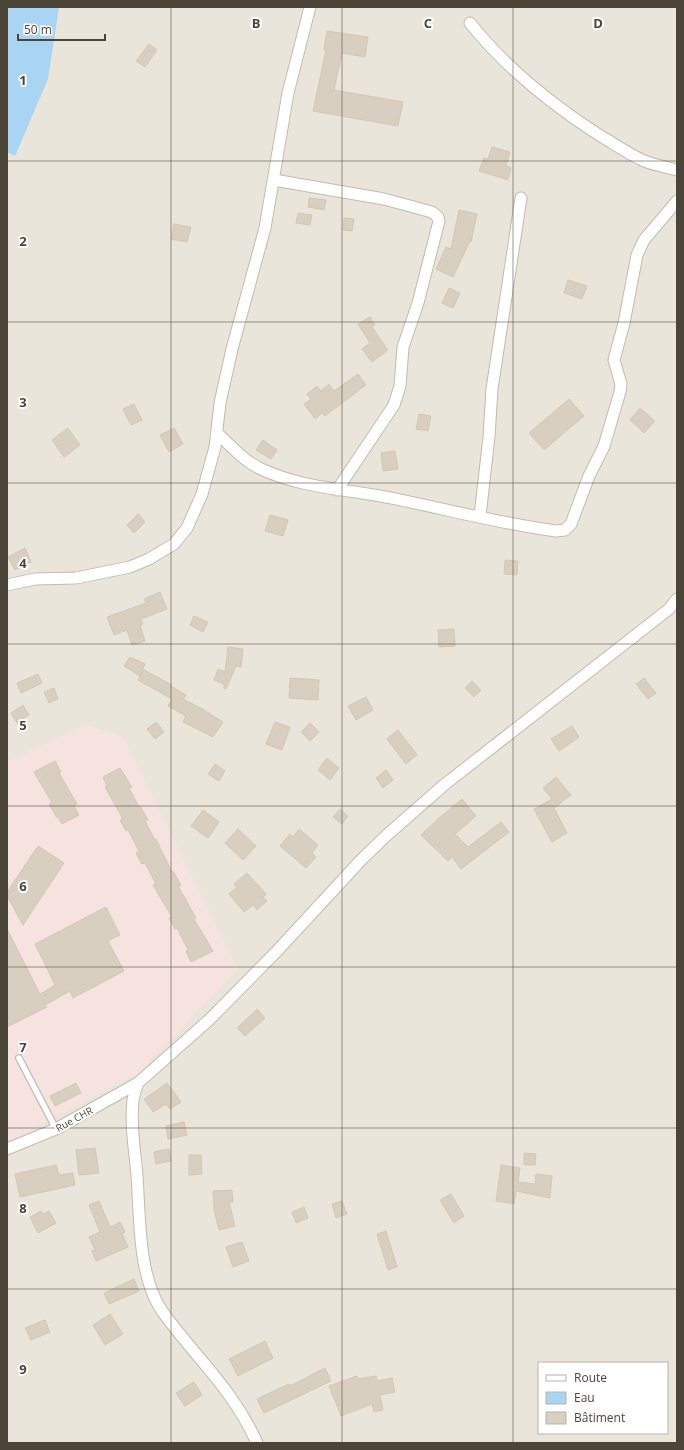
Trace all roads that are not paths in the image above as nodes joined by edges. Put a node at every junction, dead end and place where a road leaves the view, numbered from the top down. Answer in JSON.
{"nodes":[{"id":1,"x":310,"y":7,"type":"edge"},
{"id":2,"x":470,"y":23,"type":"dead end"},
{"id":3,"x":677,"y":170,"type":"edge"},
{"id":4,"x":274,"y":180,"type":"junction"},
{"id":5,"x":521,"y":198,"type":"dead end"},
{"id":6,"x":677,"y":200,"type":"edge"},
{"id":7,"x":217,"y":433,"type":"junction"},
{"id":8,"x":228,"y":443,"type":"junction"},
{"id":9,"x":215,"y":447,"type":"junction"},
{"id":10,"x":337,"y":490,"type":"junction"},
{"id":11,"x":480,"y":516,"type":"junction"},
{"id":12,"x":7,"y":585,"type":"edge"},
{"id":13,"x":677,"y":599,"type":"edge"},
{"id":14,"x":19,"y":1058,"type":"dead end"},
{"id":15,"x":138,"y":1083,"type":"junction"},
{"id":16,"x":56,"y":1129,"type":"junction"},
{"id":17,"x":7,"y":1149,"type":"edge"},
{"id":18,"x":257,"y":1443,"type":"edge"}],
"edges":[{"from":1,"to":4,"type":"street"},
{"from":2,"to":3,"type":"street"},
{"from":4,"to":7,"type":"street"},
{"from":4,"to":10,"type":"street"},
{"from":5,"to":11,"type":"street"},
{"from":6,"to":11,"type":"street"},
{"from":7,"to":8,"type":"street"},
{"from":7,"to":9,"type":"street"},
{"from":8,"to":9,"type":"street"},
{"from":8,"to":10,"type":"street"},
{"from":9,"to":12,"type":"street"},
{"from":10,"to":11,"type":"street"},
{"from":13,"to":15,"type":"street","name":"Rue CHR"},
{"from":14,"to":16,"type":"lane"},
{"from":15,"to":16,"type":"street","name":"Rue CHR"},
{"from":15,"to":18,"type":"street"},
{"from":16,"to":17,"type":"street","name":"Rue CHR"}]}
